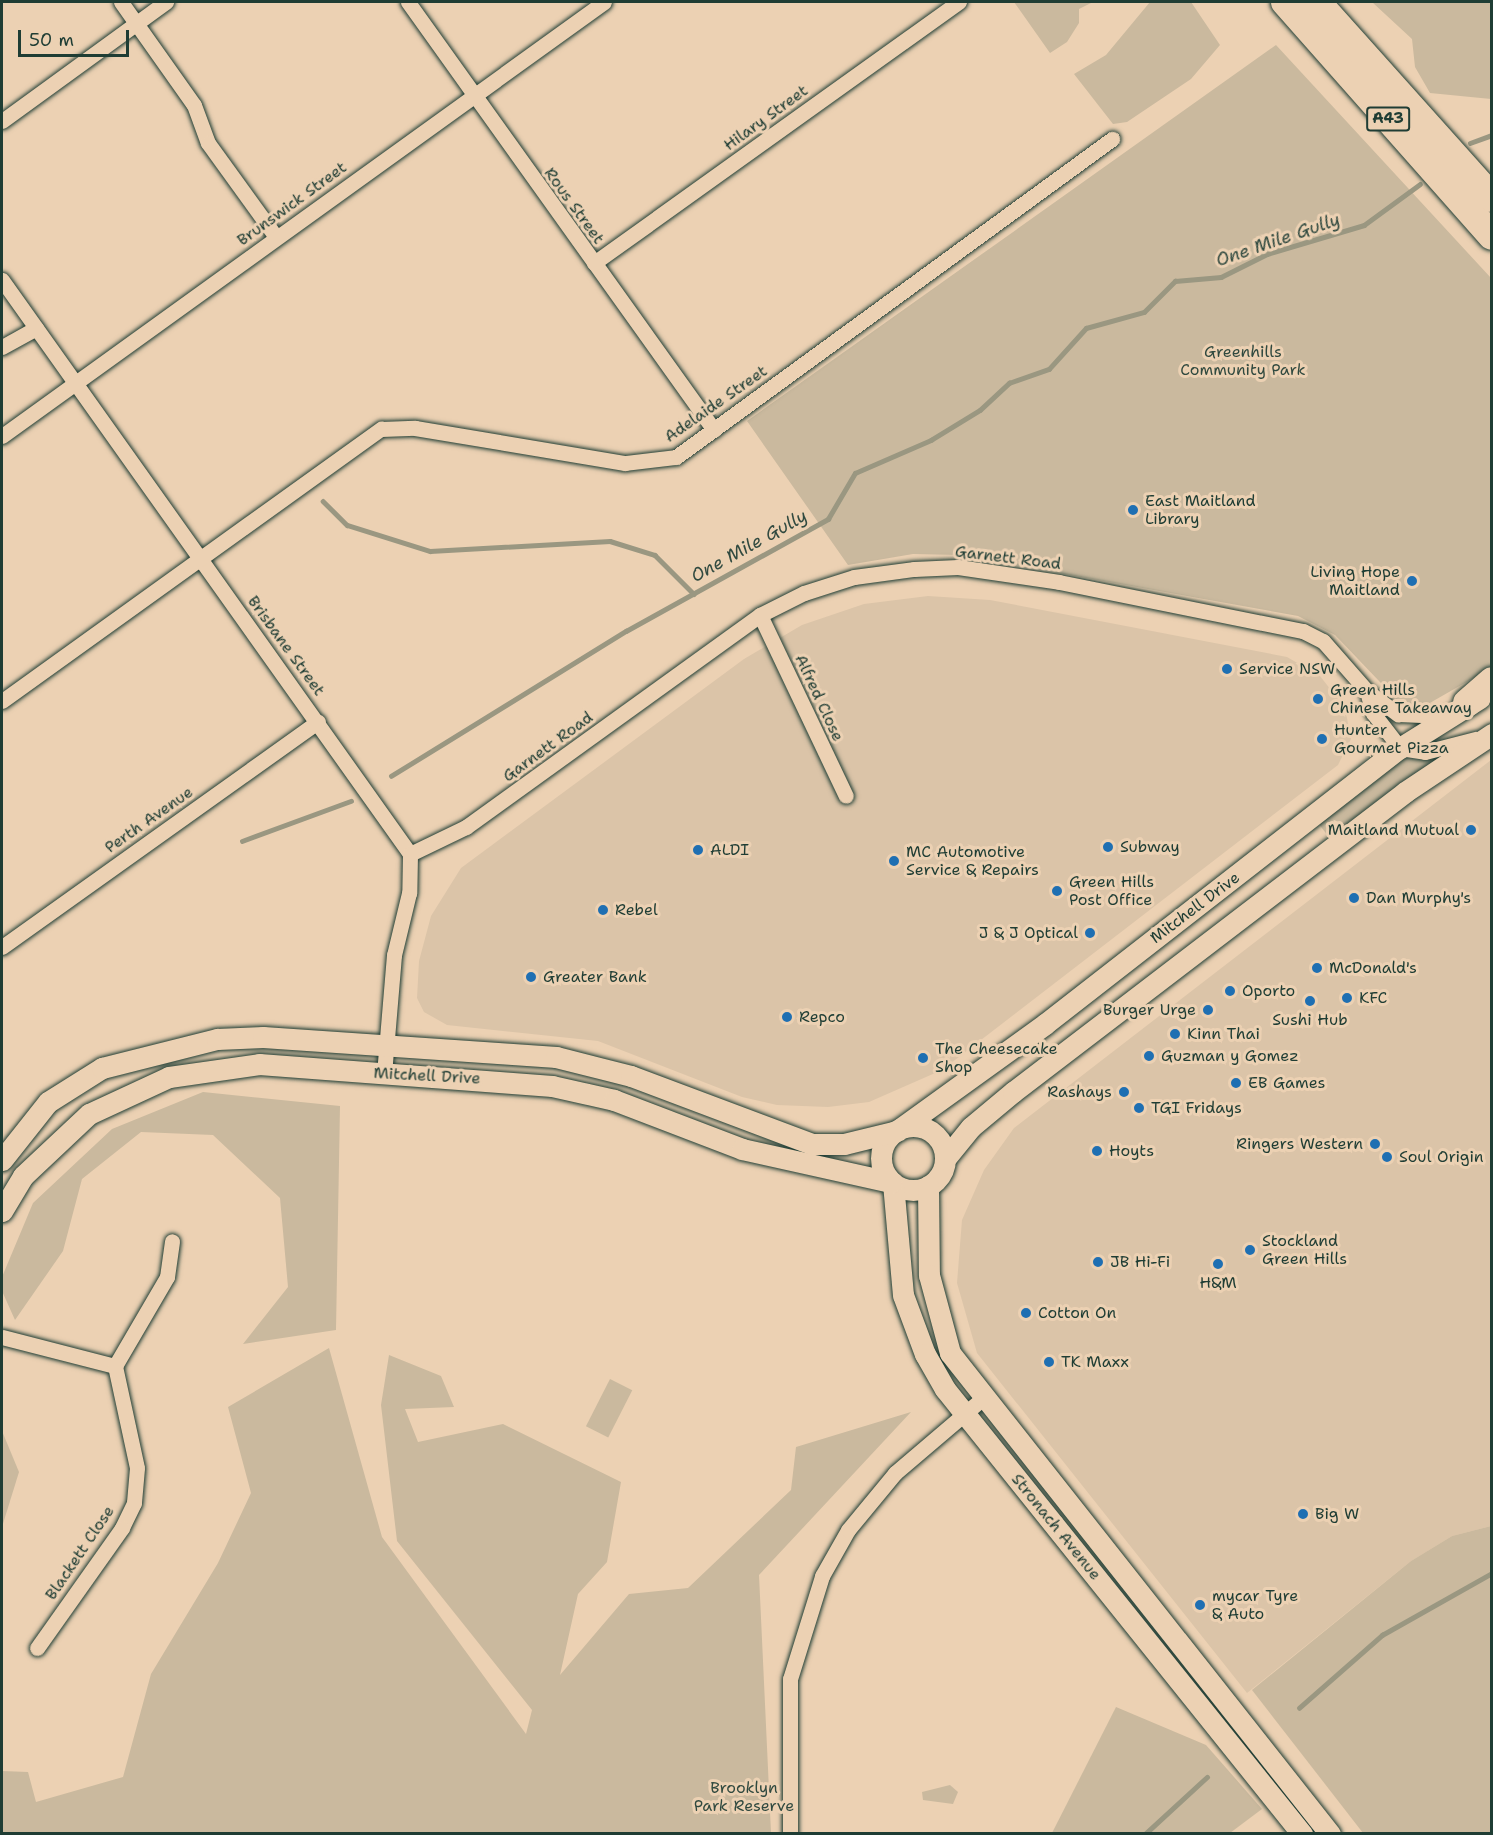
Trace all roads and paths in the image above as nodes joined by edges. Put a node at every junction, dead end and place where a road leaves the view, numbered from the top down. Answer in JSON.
{"nodes":[{"id":1,"x":121,"y":2,"type":"edge"},
{"id":2,"x":166,"y":2,"type":"edge"},
{"id":3,"x":408,"y":2,"type":"edge"},
{"id":4,"x":604,"y":2,"type":"edge"},
{"id":5,"x":959,"y":2,"type":"edge"},
{"id":6,"x":1285,"y":2,"type":"edge"},
{"id":7,"x":1317,"y":2,"type":"edge"},
{"id":8,"x":137,"y":22,"type":"junction"},
{"id":9,"x":473,"y":96,"type":"junction"},
{"id":10,"x":2,"y":121,"type":"edge"},
{"id":11,"x":1112,"y":139,"type":"dead end"},
{"id":12,"x":1491,"y":198,"type":"edge"},
{"id":13,"x":1491,"y":236,"type":"edge"},
{"id":14,"x":276,"y":237,"type":"junction"},
{"id":15,"x":594,"y":263,"type":"junction"},
{"id":16,"x":2,"y":280,"type":"edge"},
{"id":17,"x":36,"y":328,"type":"junction"},
{"id":18,"x":2,"y":347,"type":"edge"},
{"id":19,"x":74,"y":384,"type":"junction"},
{"id":20,"x":714,"y":430,"type":"junction"},
{"id":21,"x":2,"y":435,"type":"edge"},
{"id":22,"x":200,"y":558,"type":"junction"},
{"id":23,"x":760,"y":615,"type":"junction"},
{"id":24,"x":1491,"y":681,"type":"edge"},
{"id":25,"x":1367,"y":691,"type":"junction"},
{"id":26,"x":2,"y":701,"type":"edge"},
{"id":27,"x":1468,"y":704,"type":"edge"},
{"id":28,"x":318,"y":722,"type":"junction"},
{"id":29,"x":1488,"y":735,"type":"edge"},
{"id":30,"x":1400,"y":748,"type":"junction"},
{"id":31,"x":846,"y":796,"type":"dead end"},
{"id":32,"x":410,"y":854,"type":"junction"},
{"id":33,"x":2,"y":947,"type":"edge"},
{"id":34,"x":386,"y":1045,"type":"junction"},
{"id":35,"x":384,"y":1073,"type":"junction"},
{"id":36,"x":899,"y":1129,"type":"junction"},
{"id":37,"x":945,"y":1159,"type":"junction"},
{"id":38,"x":2,"y":1160,"type":"edge"},
{"id":39,"x":892,"y":1183,"type":"junction"},
{"id":40,"x":928,"y":1186,"type":"junction"},
{"id":41,"x":2,"y":1211,"type":"edge"},
{"id":42,"x":172,"y":1240,"type":"dead end"},
{"id":43,"x":2,"y":1337,"type":"edge"},
{"id":44,"x":115,"y":1366,"type":"junction"},
{"id":45,"x":983,"y":1398,"type":"junction"},
{"id":46,"x":964,"y":1415,"type":"junction"},
{"id":47,"x":37,"y":1648,"type":"dead end"},
{"id":48,"x":790,"y":1833,"type":"edge"},
{"id":49,"x":1302,"y":1833,"type":"edge"},
{"id":50,"x":1330,"y":1833,"type":"edge"}],
"edges":[{"from":1,"to":8,"type":"street"},
{"from":2,"to":8,"type":"street"},
{"from":3,"to":9,"type":"street","name":"Rous Street"},
{"from":4,"to":9,"type":"street","name":"Brunswick Street"},
{"from":5,"to":15,"type":"street","name":"Hilary Street"},
{"from":6,"to":13,"type":"highway","number":"A43"},
{"from":7,"to":12,"type":"highway","number":"A43"},
{"from":8,"to":10,"type":"street"},
{"from":8,"to":14,"type":"street"},
{"from":9,"to":14,"type":"street","name":"Brunswick Street"},
{"from":9,"to":15,"type":"street","name":"Rous Street"},
{"from":11,"to":20,"type":"street","name":"Adelaide Street"},
{"from":14,"to":19,"type":"street","name":"Brunswick Street"},
{"from":15,"to":20,"type":"street","name":"Rous Street"},
{"from":16,"to":17,"type":"street","name":"Brisbane Street"},
{"from":17,"to":18,"type":"street"},
{"from":17,"to":19,"type":"street","name":"Brisbane Street"},
{"from":19,"to":21,"type":"street","name":"Brunswick Street"},
{"from":19,"to":22,"type":"street","name":"Brisbane Street"},
{"from":20,"to":22,"type":"street","name":"Adelaide Street"},
{"from":22,"to":26,"type":"street"},
{"from":22,"to":28,"type":"street","name":"Brisbane Street"},
{"from":23,"to":25,"type":"street","name":"Garnett Road"},
{"from":23,"to":31,"type":"street","name":"Alfred Close"},
{"from":23,"to":32,"type":"street","name":"Garnett Road"},
{"from":24,"to":27,"type":"highway"},
{"from":25,"to":27,"type":"street","name":"Garnett Road"},
{"from":25,"to":30,"type":"street","name":"Garnett Road"},
{"from":27,"to":30,"type":"main road","name":"Mitchell Drive"},
{"from":28,"to":32,"type":"street","name":"Brisbane Street"},
{"from":28,"to":33,"type":"street","name":"Perth Avenue"},
{"from":29,"to":30,"type":"street"},
{"from":29,"to":37,"type":"main road"},
{"from":30,"to":36,"type":"main road","name":"Mitchell Drive"},
{"from":32,"to":34,"type":"street"},
{"from":34,"to":35,"type":"street"},
{"from":34,"to":36,"type":"main road","name":"Mitchell Drive"},
{"from":34,"to":38,"type":"main road","name":"Mitchell Drive"},
{"from":35,"to":39,"type":"main road","name":"Mitchell Drive"},
{"from":35,"to":41,"type":"main road","name":"Mitchell Drive"},
{"from":36,"to":37,"type":"main road"},
{"from":36,"to":39,"type":"main road"},
{"from":37,"to":40,"type":"main road"},
{"from":39,"to":40,"type":"main road"},
{"from":39,"to":46,"type":"main road","name":"Stronach Avenue"},
{"from":40,"to":45,"type":"main road","name":"Stronach Avenue"},
{"from":42,"to":44,"type":"street"},
{"from":43,"to":44,"type":"street"},
{"from":44,"to":47,"type":"street","name":"Blackett Close"},
{"from":45,"to":46,"type":"street"},
{"from":45,"to":50,"type":"main road","name":"Stronach Avenue"},
{"from":46,"to":48,"type":"street"},
{"from":46,"to":49,"type":"main road","name":"Stronach Avenue"}]}
